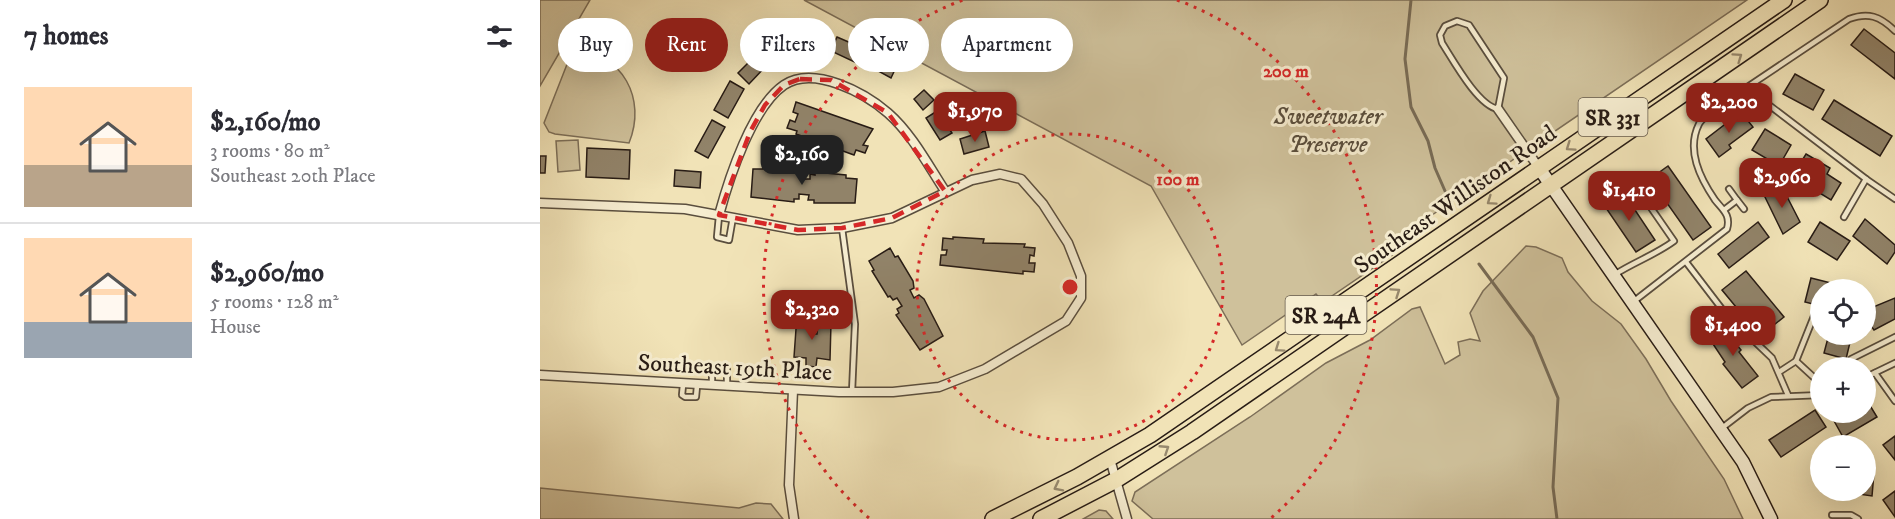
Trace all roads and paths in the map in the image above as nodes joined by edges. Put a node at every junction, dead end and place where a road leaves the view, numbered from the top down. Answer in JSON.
{"nodes":[{"id":1,"x":1784,"y":0,"type":"edge"},
{"id":2,"x":1820,"y":0,"type":"edge"},
{"id":3,"x":1895,"y":30,"type":"edge"},
{"id":4,"x":1748,"y":88,"type":"junction"},
{"id":5,"x":1498,"y":109,"type":"junction"},
{"id":6,"x":1539,"y":168,"type":"junction"},
{"id":7,"x":1866,"y":179,"type":"junction"},
{"id":8,"x":1551,"y":185,"type":"junction"},
{"id":9,"x":1638,"y":189,"type":"dead end"},
{"id":10,"x":1730,"y":189,"type":"dead end"},
{"id":11,"x":945,"y":191,"type":"junction"},
{"id":12,"x":1895,"y":199,"type":"edge"},
{"id":13,"x":1737,"y":200,"type":"junction"},
{"id":14,"x":540,"y":203,"type":"edge"},
{"id":15,"x":1744,"y":209,"type":"dead end"},
{"id":16,"x":1724,"y":210,"type":"junction"},
{"id":17,"x":719,"y":215,"type":"junction"},
{"id":18,"x":1844,"y":217,"type":"dead end"},
{"id":19,"x":733,"y":218,"type":"junction"},
{"id":20,"x":842,"y":228,"type":"junction"},
{"id":21,"x":1686,"y":262,"type":"junction"},
{"id":22,"x":1614,"y":275,"type":"junction"},
{"id":23,"x":1633,"y":302,"type":"junction"},
{"id":24,"x":1810,"y":326,"type":"edge"},
{"id":25,"x":1895,"y":337,"type":"edge"},
{"id":26,"x":1855,"y":357,"type":"edge"},
{"id":27,"x":1796,"y":361,"type":"junction"},
{"id":28,"x":1895,"y":363,"type":"edge"},
{"id":29,"x":1779,"y":372,"type":"junction"},
{"id":30,"x":1876,"y":372,"type":"edge"},
{"id":31,"x":1810,"y":374,"type":"edge"},
{"id":32,"x":1876,"y":374,"type":"edge"},
{"id":33,"x":540,"y":375,"type":"edge"},
{"id":34,"x":712,"y":386,"type":"junction"},
{"id":35,"x":727,"y":387,"type":"junction"},
{"id":36,"x":793,"y":390,"type":"junction"},
{"id":37,"x":852,"y":392,"type":"junction"},
{"id":38,"x":1788,"y":395,"type":"junction"},
{"id":39,"x":1810,"y":395,"type":"edge"},
{"id":40,"x":1895,"y":401,"type":"edge"},
{"id":41,"x":1720,"y":429,"type":"junction"},
{"id":42,"x":1110,"y":459,"type":"junction"},
{"id":43,"x":1116,"y":480,"type":"junction"},
{"id":44,"x":1832,"y":515,"type":"dead end"},
{"id":45,"x":794,"y":519,"type":"edge"},
{"id":46,"x":993,"y":519,"type":"edge"},
{"id":47,"x":1041,"y":519,"type":"edge"},
{"id":48,"x":1127,"y":519,"type":"edge"},
{"id":49,"x":1771,"y":519,"type":"edge"},
{"id":50,"x":1858,"y":519,"type":"edge"}],
"edges":[{"from":1,"to":6,"type":"highway","name":"Southeast Williston Road","number":"SR 331","one_way":true},
{"from":8,"to":2,"type":"highway","name":"Southeast Williston Road","number":"SR 331","one_way":true},
{"from":3,"to":4,"type":"lane"},
{"from":4,"to":7,"type":"lane"},
{"from":4,"to":16,"type":"lane"},
{"from":5,"to":5,"type":"lane"},
{"from":5,"to":6,"type":"street"},
{"from":6,"to":8,"type":"main road"},
{"from":6,"to":42,"type":"highway","name":"Southeast Williston Road","number":"SR 24A","one_way":true},
{"from":7,"to":12,"type":"lane"},
{"from":7,"to":18,"type":"lane"},
{"from":8,"to":22,"type":"main road"},
{"from":43,"to":8,"type":"highway","name":"Southeast Williston Road","number":"SR 24A","one_way":true},
{"from":9,"to":22,"type":"lane"},
{"from":10,"to":13,"type":"lane"},
{"from":11,"to":17,"type":"street"},
{"from":11,"to":20,"type":"street","name":"Southeast 19th Place"},
{"from":11,"to":37,"type":"street","name":"Southeast 19th Place"},
{"from":13,"to":15,"type":"lane"},
{"from":13,"to":16,"type":"lane"},
{"from":14,"to":17,"type":"street","name":"Southeast 19th Place"},
{"from":16,"to":21,"type":"lane"},
{"from":17,"to":19,"type":"street","name":"Southeast 19th Place"},
{"from":17,"to":19,"type":"lane"},
{"from":19,"to":20,"type":"street","name":"Southeast 19th Place"},
{"from":20,"to":37,"type":"lane"},
{"from":21,"to":23,"type":"lane"},
{"from":21,"to":29,"type":"lane"},
{"from":22,"to":23,"type":"main road"},
{"from":23,"to":41,"type":"main road"},
{"from":24,"to":27,"type":"lane"},
{"from":25,"to":26,"type":"lane"},
{"from":27,"to":29,"type":"lane"},
{"from":27,"to":31,"type":"lane"},
{"from":28,"to":30,"type":"lane"},
{"from":29,"to":38,"type":"lane"},
{"from":32,"to":40,"type":"lane"},
{"from":33,"to":34,"type":"street","name":"Southeast 19th Place"},
{"from":34,"to":35,"type":"street","name":"Southeast 19th Place"},
{"from":34,"to":35,"type":"lane"},
{"from":35,"to":36,"type":"street","name":"Southeast 19th Place"},
{"from":36,"to":37,"type":"street","name":"Southeast 19th Place"},
{"from":36,"to":45,"type":"street"},
{"from":38,"to":39,"type":"lane"},
{"from":38,"to":41,"type":"lane"},
{"from":41,"to":49,"type":"main road"},
{"from":42,"to":43,"type":"street"},
{"from":42,"to":46,"type":"highway","name":"Southeast Williston Road","number":"SR 24A","one_way":true},
{"from":43,"to":47,"type":"highway","name":"Southeast Williston Road","number":"SR 24A"},
{"from":43,"to":48,"type":"street"},
{"from":44,"to":50,"type":"lane"}]}
